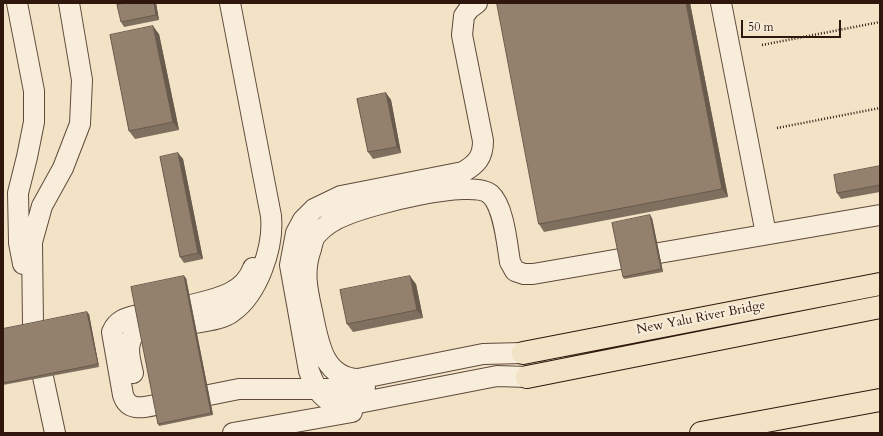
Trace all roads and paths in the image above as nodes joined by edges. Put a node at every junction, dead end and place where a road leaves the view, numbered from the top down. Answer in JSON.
{"nodes":[{"id":1,"x":17,"y":3,"type":"edge"},
{"id":2,"x":69,"y":3,"type":"edge"},
{"id":3,"x":220,"y":3,"type":"edge"},
{"id":4,"x":230,"y":3,"type":"edge"},
{"id":5,"x":477,"y":3,"type":"edge"},
{"id":6,"x":721,"y":3,"type":"edge"},
{"id":7,"x":880,"y":22,"type":"edge"},
{"id":8,"x":762,"y":45,"type":"dead end"},
{"id":9,"x":880,"y":108,"type":"edge"},
{"id":10,"x":777,"y":128,"type":"dead end"},
{"id":11,"x":880,"y":215,"type":"edge"},
{"id":12,"x":766,"y":234,"type":"junction"},
{"id":13,"x":659,"y":253,"type":"edge"},
{"id":14,"x":620,"y":259,"type":"edge"},
{"id":15,"x":880,"y":284,"type":"edge"},
{"id":16,"x":880,"y":307,"type":"edge"},
{"id":17,"x":140,"y":324,"type":"edge"},
{"id":18,"x":522,"y":353,"type":"junction"},
{"id":19,"x":527,"y":377,"type":"junction"},
{"id":20,"x":43,"y":378,"type":"edge"},
{"id":21,"x":318,"y":389,"type":"junction"},
{"id":22,"x":209,"y":395,"type":"edge"},
{"id":23,"x":880,"y":400,"type":"edge"},
{"id":24,"x":155,"y":405,"type":"edge"},
{"id":25,"x":55,"y":433,"type":"edge"},
{"id":26,"x":234,"y":433,"type":"edge"},
{"id":27,"x":701,"y":433,"type":"edge"}],
"edges":[{"from":1,"to":2,"type":"lane"},
{"from":3,"to":4,"type":"lane"},
{"from":5,"to":21,"type":"lane"},
{"from":6,"to":12,"type":"lane"},
{"from":7,"to":8,"type":"path"},
{"from":9,"to":10,"type":"path"},
{"from":11,"to":12,"type":"lane"},
{"from":12,"to":13,"type":"lane"},
{"from":14,"to":18,"type":"lane"},
{"from":15,"to":18,"type":"highway","name":"New Yalu River Bridge"},
{"from":16,"to":19,"type":"highway","name":"New Yalu River Bridge"},
{"from":17,"to":24,"type":"lane"},
{"from":18,"to":21,"type":"lane"},
{"from":19,"to":21,"type":"lane"},
{"from":19,"to":26,"type":"lane"},
{"from":20,"to":25,"type":"lane"},
{"from":21,"to":22,"type":"lane"},
{"from":23,"to":27,"type":"highway"}]}
